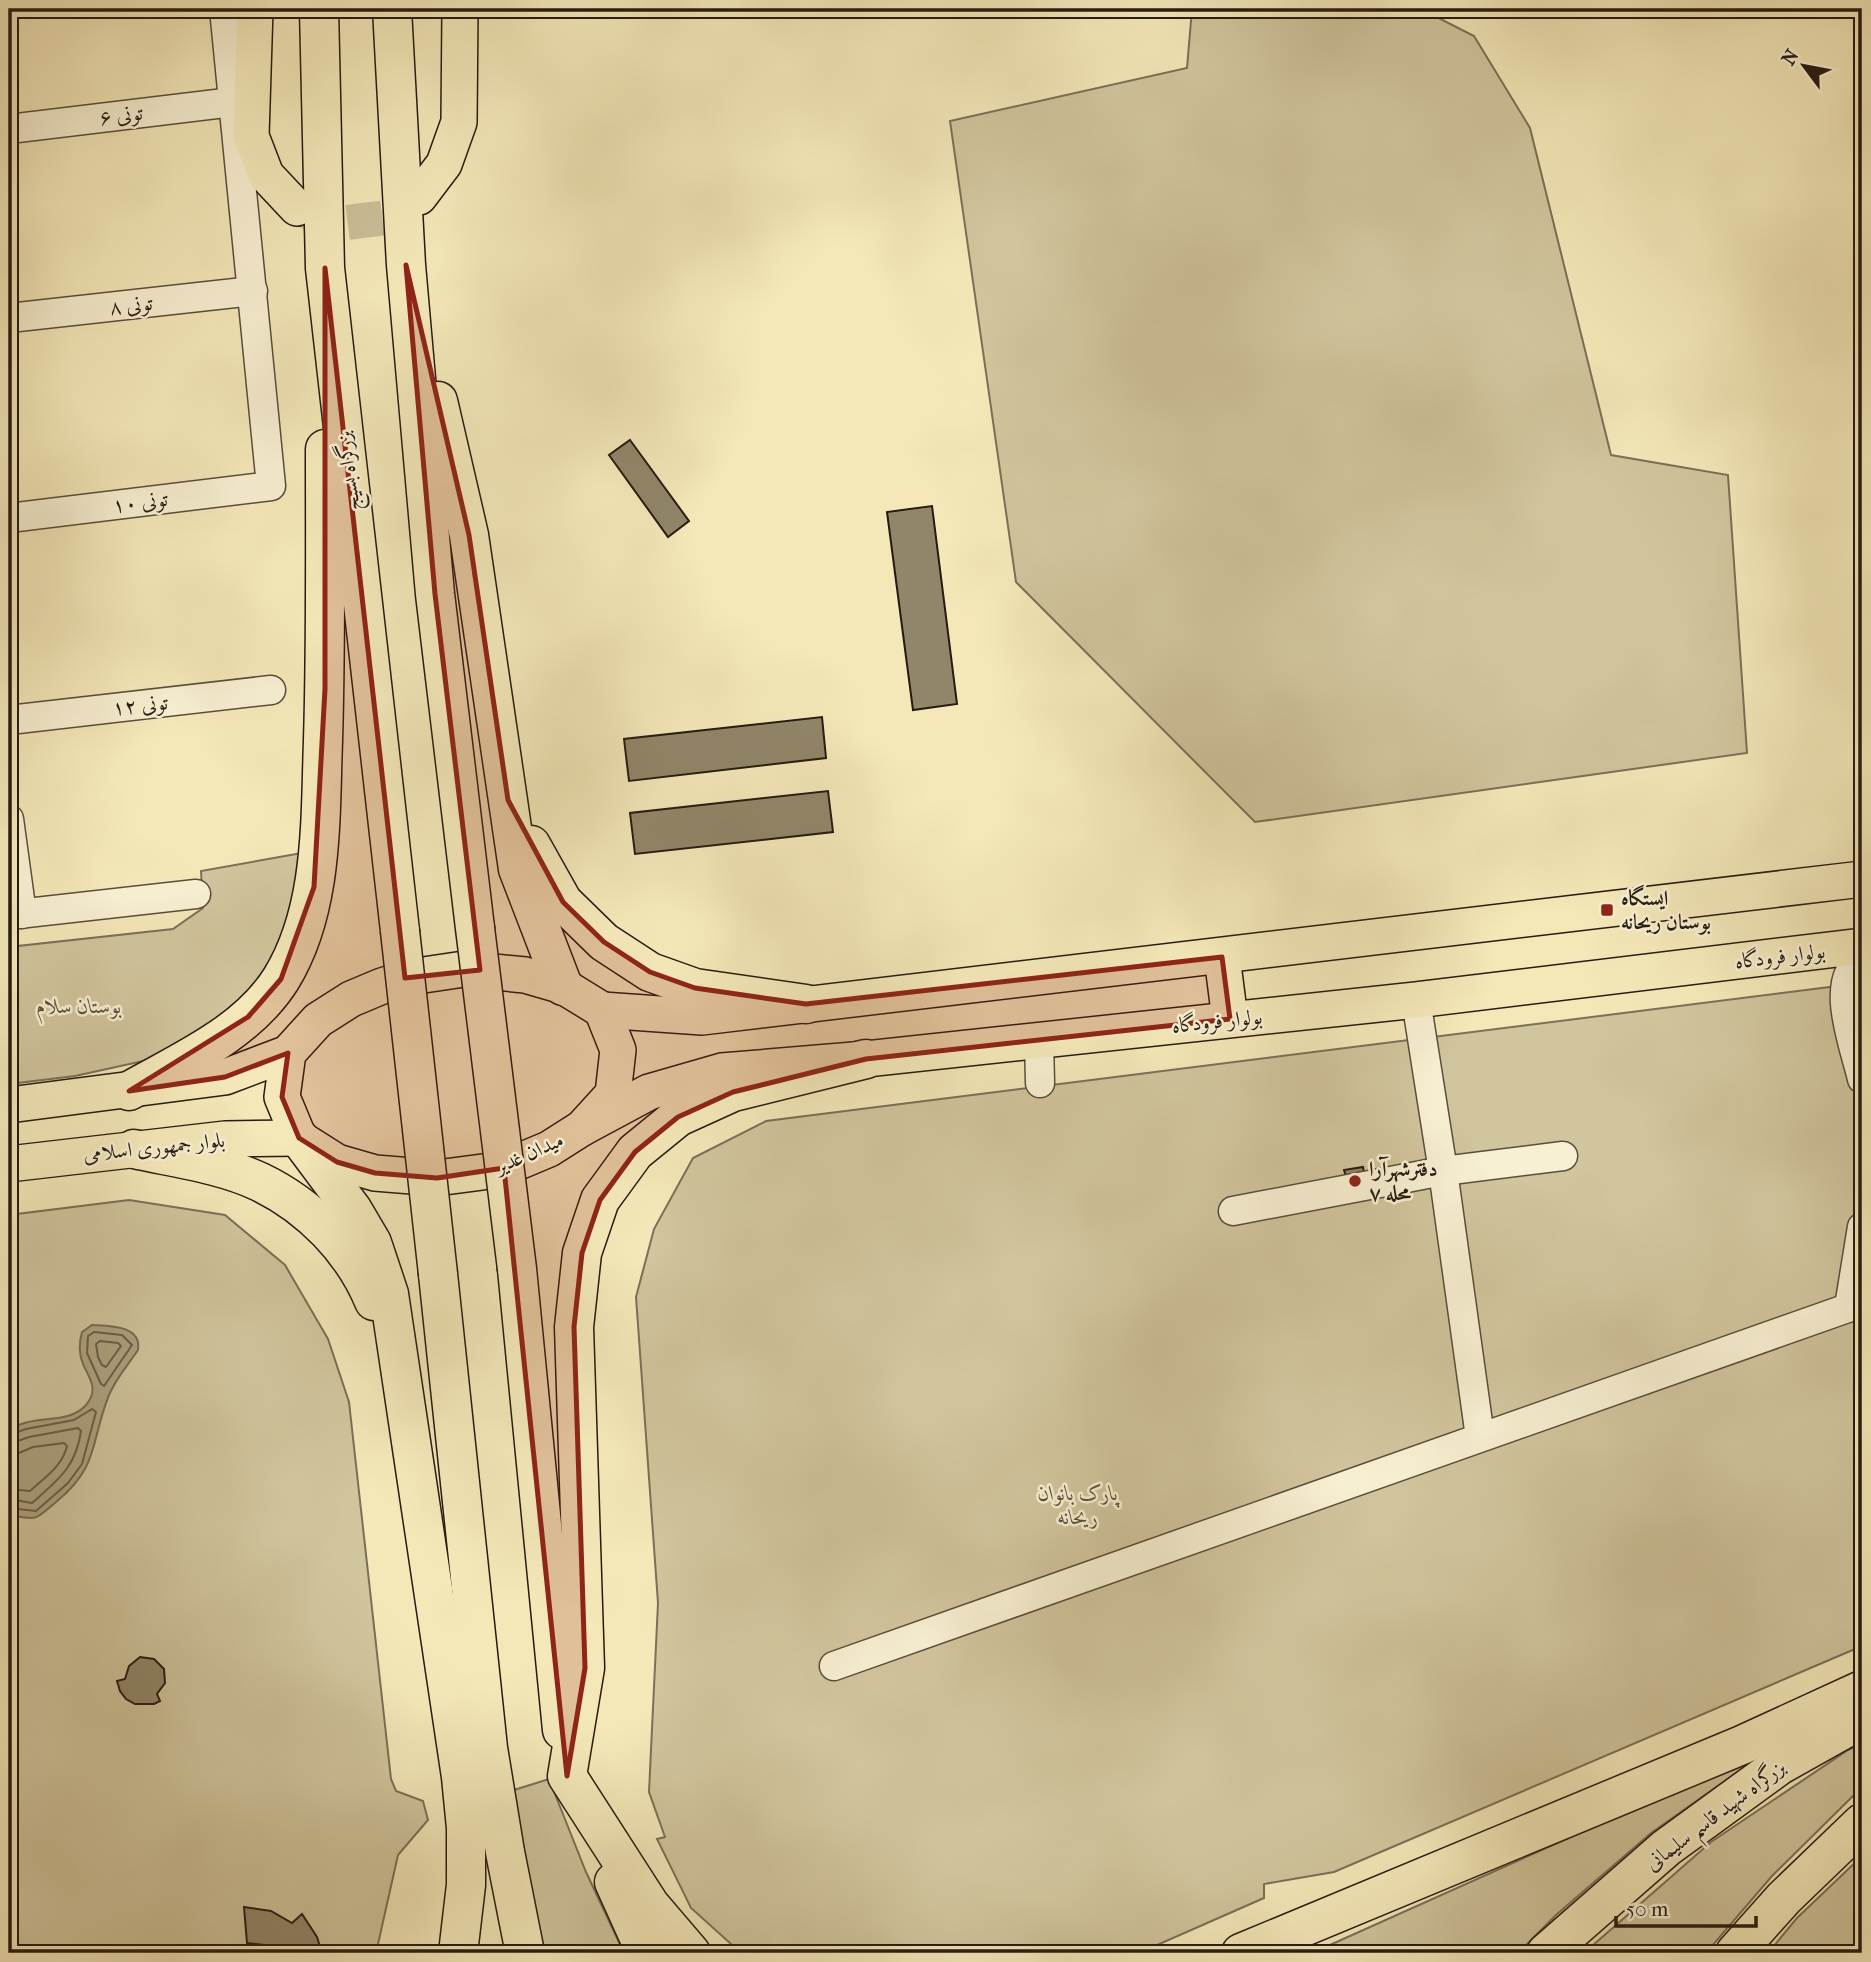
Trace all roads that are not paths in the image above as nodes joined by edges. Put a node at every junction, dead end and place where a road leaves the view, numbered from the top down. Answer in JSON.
{"nodes":[{"id":1,"x":223,"y":9,"type":"edge"},
{"id":2,"x":255,"y":9,"type":"edge"},
{"id":3,"x":319,"y":9,"type":"edge"},
{"id":4,"x":392,"y":9,"type":"edge"},
{"id":5,"x":460,"y":9,"type":"edge"},
{"id":6,"x":233,"y":102,"type":"junction"},
{"id":7,"x":9,"y":129,"type":"edge"},
{"id":8,"x":419,"y":197,"type":"tunnel mouth"},
{"id":9,"x":297,"y":208,"type":"tunnel mouth"},
{"id":10,"x":406,"y":265,"type":"junction"},
{"id":11,"x":325,"y":268,"type":"junction"},
{"id":12,"x":253,"y":291,"type":"junction"},
{"id":13,"x":9,"y":318,"type":"edge"},
{"id":14,"x":9,"y":518,"type":"edge"},
{"id":15,"x":271,"y":690,"type":"dead end"},
{"id":16,"x":9,"y":720,"type":"edge"},
{"id":17,"x":508,"y":800,"type":"junction"},
{"id":18,"x":9,"y":819,"type":"edge"},
{"id":19,"x":1862,"y":879,"type":"edge"},
{"id":20,"x":195,"y":894,"type":"dead end"},
{"id":21,"x":15,"y":915,"type":"edge"},
{"id":22,"x":1862,"y":946,"type":"edge"},
{"id":23,"x":1222,"y":957,"type":"junction"},
{"id":24,"x":1862,"y":959,"type":"edge"},
{"id":25,"x":563,"y":986,"type":"junction"},
{"id":26,"x":1416,"y":1000,"type":"junction"},
{"id":27,"x":806,"y":1004,"type":"junction"},
{"id":28,"x":601,"y":1010,"type":"junction"},
{"id":29,"x":1230,"y":1019,"type":"junction"},
{"id":30,"x":1039,"y":1041,"type":"junction"},
{"id":31,"x":288,"y":1054,"type":"junction"},
{"id":32,"x":866,"y":1059,"type":"junction"},
{"id":33,"x":1862,"y":1079,"type":"edge"},
{"id":34,"x":1040,"y":1083,"type":"dead end"},
{"id":35,"x":128,"y":1091,"type":"junction"},
{"id":36,"x":9,"y":1105,"type":"edge"},
{"id":37,"x":582,"y":1128,"type":"junction"},
{"id":38,"x":299,"y":1138,"type":"junction"},
{"id":39,"x":134,"y":1149,"type":"junction"},
{"id":40,"x":1563,"y":1156,"type":"dead end"},
{"id":41,"x":9,"y":1164,"type":"edge"},
{"id":42,"x":1443,"y":1171,"type":"junction"},
{"id":43,"x":1233,"y":1211,"type":"dead end"},
{"id":44,"x":1862,"y":1227,"type":"edge"},
{"id":45,"x":1855,"y":1305,"type":"edge"},
{"id":46,"x":398,"y":1357,"type":"junction"},
{"id":47,"x":1480,"y":1437,"type":"junction"},
{"id":48,"x":834,"y":1666,"type":"dead end"},
{"id":49,"x":1862,"y":1690,"type":"edge"},
{"id":50,"x":1862,"y":1719,"type":"edge"},
{"id":51,"x":488,"y":1748,"type":"junction"},
{"id":52,"x":568,"y":1776,"type":"junction"},
{"id":53,"x":1862,"y":1823,"type":"edge"},
{"id":54,"x":458,"y":1953,"type":"edge"},
{"id":55,"x":473,"y":1953,"type":"edge"},
{"id":56,"x":525,"y":1953,"type":"edge"},
{"id":57,"x":646,"y":1953,"type":"edge"},
{"id":58,"x":691,"y":1953,"type":"edge"},
{"id":59,"x":1241,"y":1953,"type":"edge"},
{"id":60,"x":1546,"y":1953,"type":"edge"},
{"id":61,"x":1735,"y":1953,"type":"edge"}],
"edges":[{"from":1,"to":6,"type":"street"},
{"from":2,"to":9,"type":"main road"},
{"from":3,"to":11,"type":"highway","name":"بزرگراه بسیج"},
{"from":4,"to":10,"type":"highway"},
{"from":5,"to":8,"type":"main road"},
{"from":6,"to":7,"type":"street","name":"تونی ۶"},
{"from":6,"to":12,"type":"street"},
{"from":10,"to":17,"type":"highway"},
{"from":10,"to":52,"type":"highway","bridge":true},
{"from":11,"to":35,"type":"highway"},
{"from":11,"to":51,"type":"highway","name":"بزرگراه بسیج","bridge":true},
{"from":12,"to":13,"type":"street","name":"تونی ۸"},
{"from":12,"to":14,"type":"street","name":"تونی ۱۰"},
{"from":15,"to":16,"type":"street","name":"تونی ۱۲"},
{"from":17,"to":25,"type":"highway"},
{"from":17,"to":27,"type":"highway"},
{"from":18,"to":21,"type":"street"},
{"from":19,"to":23,"type":"main road"},
{"from":20,"to":21,"type":"street"},
{"from":22,"to":26,"type":"main road","name":"بولوار فرودگاه"},
{"from":23,"to":27,"type":"main road"},
{"from":23,"to":29,"type":"main road"},
{"from":24,"to":33,"type":"street"},
{"from":25,"to":28,"type":"main road"},
{"from":25,"to":31,"type":"main road"},
{"from":26,"to":29,"type":"main road","name":"بولوار فرودگاه"},
{"from":26,"to":42,"type":"street"},
{"from":27,"to":28,"type":"main road"},
{"from":28,"to":37,"type":"main road","name":"میدان غدیر"},
{"from":29,"to":30,"type":"main road","name":"بولوار فرودگاه"},
{"from":30,"to":32,"type":"main road","name":"بولوار فرودگاه"},
{"from":30,"to":34,"type":"street"},
{"from":31,"to":35,"type":"main road"},
{"from":31,"to":38,"type":"main road"},
{"from":32,"to":37,"type":"main road","name":"بولوار فرودگاه"},
{"from":32,"to":52,"type":"highway"},
{"from":35,"to":36,"type":"main road"},
{"from":37,"to":38,"type":"main road","name":"میدان غدیر"},
{"from":38,"to":39,"type":"main road","name":"بلوار جمهوری اسلامی"},
{"from":38,"to":46,"type":"highway"},
{"from":39,"to":41,"type":"main road","name":"بلوار جمهوری اسلامی"},
{"from":39,"to":46,"type":"highway"},
{"from":40,"to":42,"type":"street"},
{"from":42,"to":43,"type":"street"},
{"from":42,"to":47,"type":"street"},
{"from":44,"to":45,"type":"street"},
{"from":45,"to":47,"type":"street"},
{"from":46,"to":54,"type":"highway"},
{"from":47,"to":48,"type":"street"},
{"from":49,"to":59,"type":"highway"},
{"from":50,"to":60,"type":"highway","name":"بزرگراه شهید قاسم سلیمانی"},
{"from":51,"to":55,"type":"highway"},
{"from":51,"to":56,"type":"highway"},
{"from":52,"to":57,"type":"highway"},
{"from":52,"to":58,"type":"highway"},
{"from":53,"to":61,"type":"highway"}]}
